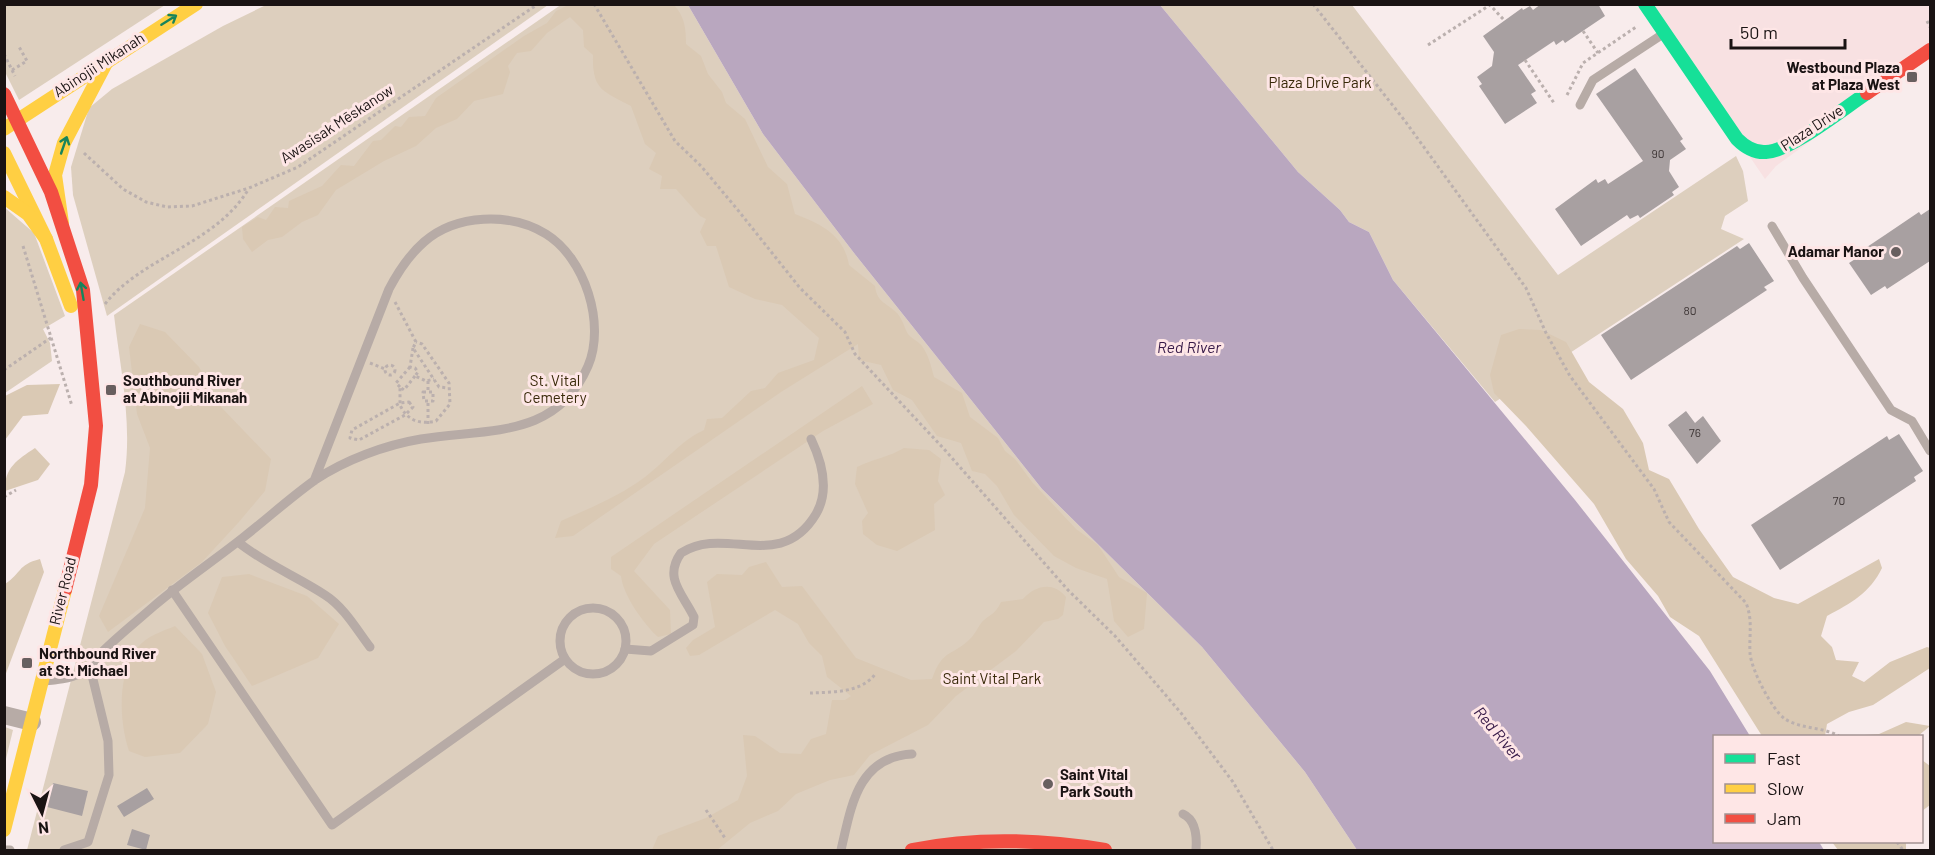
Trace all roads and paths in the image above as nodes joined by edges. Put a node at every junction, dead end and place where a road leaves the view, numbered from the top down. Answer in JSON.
{"nodes":[{"id":1,"x":196,"y":4,"type":"edge"},
{"id":2,"x":538,"y":4,"type":"edge"},
{"id":3,"x":594,"y":4,"type":"edge"},
{"id":4,"x":1313,"y":4,"type":"edge"},
{"id":5,"x":1490,"y":5,"type":"edge"},
{"id":6,"x":1652,"y":7,"type":"edge"},
{"id":7,"x":1504,"y":20,"type":"dead end"},
{"id":8,"x":1927,"y":21,"type":"dead end"},
{"id":9,"x":1636,"y":27,"type":"dead end"},
{"id":10,"x":1930,"y":27,"type":"edge"},
{"id":11,"x":1583,"y":31,"type":"dead end"},
{"id":12,"x":1664,"y":33,"type":"junction"},
{"id":13,"x":18,"y":45,"type":"dead end"},
{"id":14,"x":1428,"y":45,"type":"dead end"},
{"id":15,"x":1930,"y":50,"type":"edge"},
{"id":16,"x":1598,"y":53,"type":"junction"},
{"id":17,"x":108,"y":59,"type":"junction"},
{"id":18,"x":1525,"y":60,"type":"dead end"},
{"id":19,"x":12,"y":70,"type":"dead end"},
{"id":20,"x":4,"y":94,"type":"edge"},
{"id":21,"x":1567,"y":95,"type":"dead end"},
{"id":22,"x":1554,"y":103,"type":"dead end"},
{"id":23,"x":1580,"y":105,"type":"dead end"},
{"id":24,"x":18,"y":120,"type":"junction"},
{"id":25,"x":4,"y":129,"type":"edge"},
{"id":26,"x":76,"y":147,"type":"dead end"},
{"id":27,"x":4,"y":153,"type":"edge"},
{"id":28,"x":249,"y":189,"type":"junction"},
{"id":29,"x":4,"y":197,"type":"edge"},
{"id":30,"x":62,"y":223,"type":"junction"},
{"id":31,"x":1772,"y":226,"type":"dead end"},
{"id":32,"x":46,"y":239,"type":"junction"},
{"id":33,"x":21,"y":241,"type":"dead end"},
{"id":34,"x":385,"y":298,"type":"junction"},
{"id":35,"x":100,"y":310,"type":"dead end"},
{"id":36,"x":52,"y":337,"type":"junction"},
{"id":37,"x":416,"y":342,"type":"junction"},
{"id":38,"x":413,"y":348,"type":"junction"},
{"id":39,"x":87,"y":349,"type":"junction"},
{"id":40,"x":410,"y":367,"type":"junction"},
{"id":41,"x":4,"y":370,"type":"edge"},
{"id":42,"x":394,"y":373,"type":"dead end"},
{"id":43,"x":415,"y":376,"type":"junction"},
{"id":44,"x":400,"y":379,"type":"junction"},
{"id":45,"x":434,"y":379,"type":"junction"},
{"id":46,"x":428,"y":381,"type":"junction"},
{"id":47,"x":400,"y":387,"type":"junction"},
{"id":48,"x":448,"y":388,"type":"junction"},
{"id":49,"x":399,"y":403,"type":"junction"},
{"id":50,"x":72,"y":407,"type":"dead end"},
{"id":51,"x":405,"y":415,"type":"junction"},
{"id":52,"x":428,"y":423,"type":"junction"},
{"id":53,"x":428,"y":438,"type":"junction"},
{"id":54,"x":811,"y":439,"type":"dead end"},
{"id":55,"x":1930,"y":451,"type":"edge"},
{"id":56,"x":314,"y":481,"type":"junction"},
{"id":57,"x":16,"y":490,"type":"dead end"},
{"id":58,"x":4,"y":497,"type":"edge"},
{"id":59,"x":238,"y":542,"type":"junction"},
{"id":60,"x":172,"y":590,"type":"junction"},
{"id":61,"x":370,"y":647,"type":"dead end"},
{"id":62,"x":625,"y":649,"type":"junction"},
{"id":63,"x":565,"y":659,"type":"junction"},
{"id":64,"x":90,"y":667,"type":"junction"},
{"id":65,"x":876,"y":673,"type":"dead end"},
{"id":66,"x":40,"y":681,"type":"junction"},
{"id":67,"x":810,"y":693,"type":"dead end"},
{"id":68,"x":4,"y":715,"type":"edge"},
{"id":69,"x":32,"y":722,"type":"junction"},
{"id":70,"x":1836,"y":735,"type":"edge"},
{"id":71,"x":912,"y":754,"type":"dead end"},
{"id":72,"x":706,"y":810,"type":"dead end"},
{"id":73,"x":1183,"y":814,"type":"dead end"},
{"id":74,"x":4,"y":830,"type":"edge"},
{"id":75,"x":725,"y":838,"type":"dead end"},
{"id":76,"x":4,"y":850,"type":"edge"},
{"id":77,"x":10,"y":850,"type":"edge"},
{"id":78,"x":64,"y":850,"type":"edge"},
{"id":79,"x":841,"y":850,"type":"edge"},
{"id":80,"x":912,"y":850,"type":"edge"},
{"id":81,"x":1105,"y":850,"type":"edge"},
{"id":82,"x":1196,"y":850,"type":"edge"},
{"id":83,"x":1273,"y":850,"type":"edge"}],
"edges":[{"from":17,"to":1,"type":"street","name":"Abinojii Mikanah","one_way":true},
{"from":2,"to":28,"type":"path","name":"Awasisak Mēskanow"},
{"from":3,"to":83,"type":"path"},
{"from":4,"to":70,"type":"path"},
{"from":5,"to":7,"type":"path"},
{"from":5,"to":14,"type":"path"},
{"from":6,"to":12,"type":"street","name":"Plaza Drive"},
{"from":8,"to":10,"type":"path"},
{"from":9,"to":16,"type":"path"},
{"from":11,"to":16,"type":"path"},
{"from":12,"to":15,"type":"street","name":"Plaza Drive"},
{"from":12,"to":23,"type":"lane"},
{"from":13,"to":19,"type":"path"},
{"from":16,"to":21,"type":"path"},
{"from":17,"to":24,"type":"street","name":"Abinojii Mikanah"},
{"from":30,"to":17,"type":"street","one_way":true},
{"from":18,"to":22,"type":"path"},
{"from":20,"to":24,"type":"street","name":"River Road"},
{"from":24,"to":25,"type":"street","name":"Abinojii Mikanah"},
{"from":24,"to":30,"type":"street","name":"River Road"},
{"from":26,"to":28,"type":"path","name":"Awasisak Mēskanow"},
{"from":27,"to":32,"type":"street","name":"River Road"},
{"from":28,"to":35,"type":"path"},
{"from":29,"to":32,"type":"street"},
{"from":39,"to":30,"type":"street","name":"River Road","one_way":true},
{"from":31,"to":55,"type":"lane"},
{"from":32,"to":39,"type":"street","name":"River Road"},
{"from":33,"to":36,"type":"path"},
{"from":34,"to":37,"type":"path"},
{"from":34,"to":53,"type":"lane"},
{"from":34,"to":56,"type":"lane"},
{"from":36,"to":41,"type":"path"},
{"from":36,"to":50,"type":"path"},
{"from":37,"to":38,"type":"path"},
{"from":37,"to":48,"type":"path"},
{"from":38,"to":40,"type":"path"},
{"from":38,"to":45,"type":"path"},
{"from":39,"to":66,"type":"street","name":"River Road"},
{"from":40,"to":43,"type":"path"},
{"from":40,"to":44,"type":"path"},
{"from":42,"to":44,"type":"path"},
{"from":43,"to":46,"type":"path"},
{"from":43,"to":47,"type":"path"},
{"from":44,"to":47,"type":"path"},
{"from":45,"to":46,"type":"path"},
{"from":45,"to":48,"type":"path"},
{"from":46,"to":52,"type":"path"},
{"from":47,"to":49,"type":"path"},
{"from":48,"to":52,"type":"path"},
{"from":49,"to":51,"type":"path"},
{"from":49,"to":51,"type":"path"},
{"from":49,"to":51,"type":"path"},
{"from":51,"to":52,"type":"path"},
{"from":52,"to":53,"type":"path"},
{"from":53,"to":56,"type":"lane"},
{"from":54,"to":62,"type":"lane"},
{"from":56,"to":59,"type":"lane"},
{"from":57,"to":58,"type":"path"},
{"from":59,"to":60,"type":"lane"},
{"from":59,"to":61,"type":"lane"},
{"from":60,"to":63,"type":"lane"},
{"from":60,"to":64,"type":"lane"},
{"from":62,"to":63,"type":"lane"},
{"from":62,"to":63,"type":"lane"},
{"from":64,"to":66,"type":"lane"},
{"from":64,"to":78,"type":"lane"},
{"from":65,"to":67,"type":"path"},
{"from":66,"to":69,"type":"street","name":"River Road"},
{"from":68,"to":69,"type":"street"},
{"from":69,"to":74,"type":"street","name":"River Road"},
{"from":71,"to":79,"type":"lane"},
{"from":72,"to":75,"type":"path"},
{"from":73,"to":82,"type":"lane"},
{"from":76,"to":77,"type":"lane"},
{"from":80,"to":81,"type":"street"}]}
